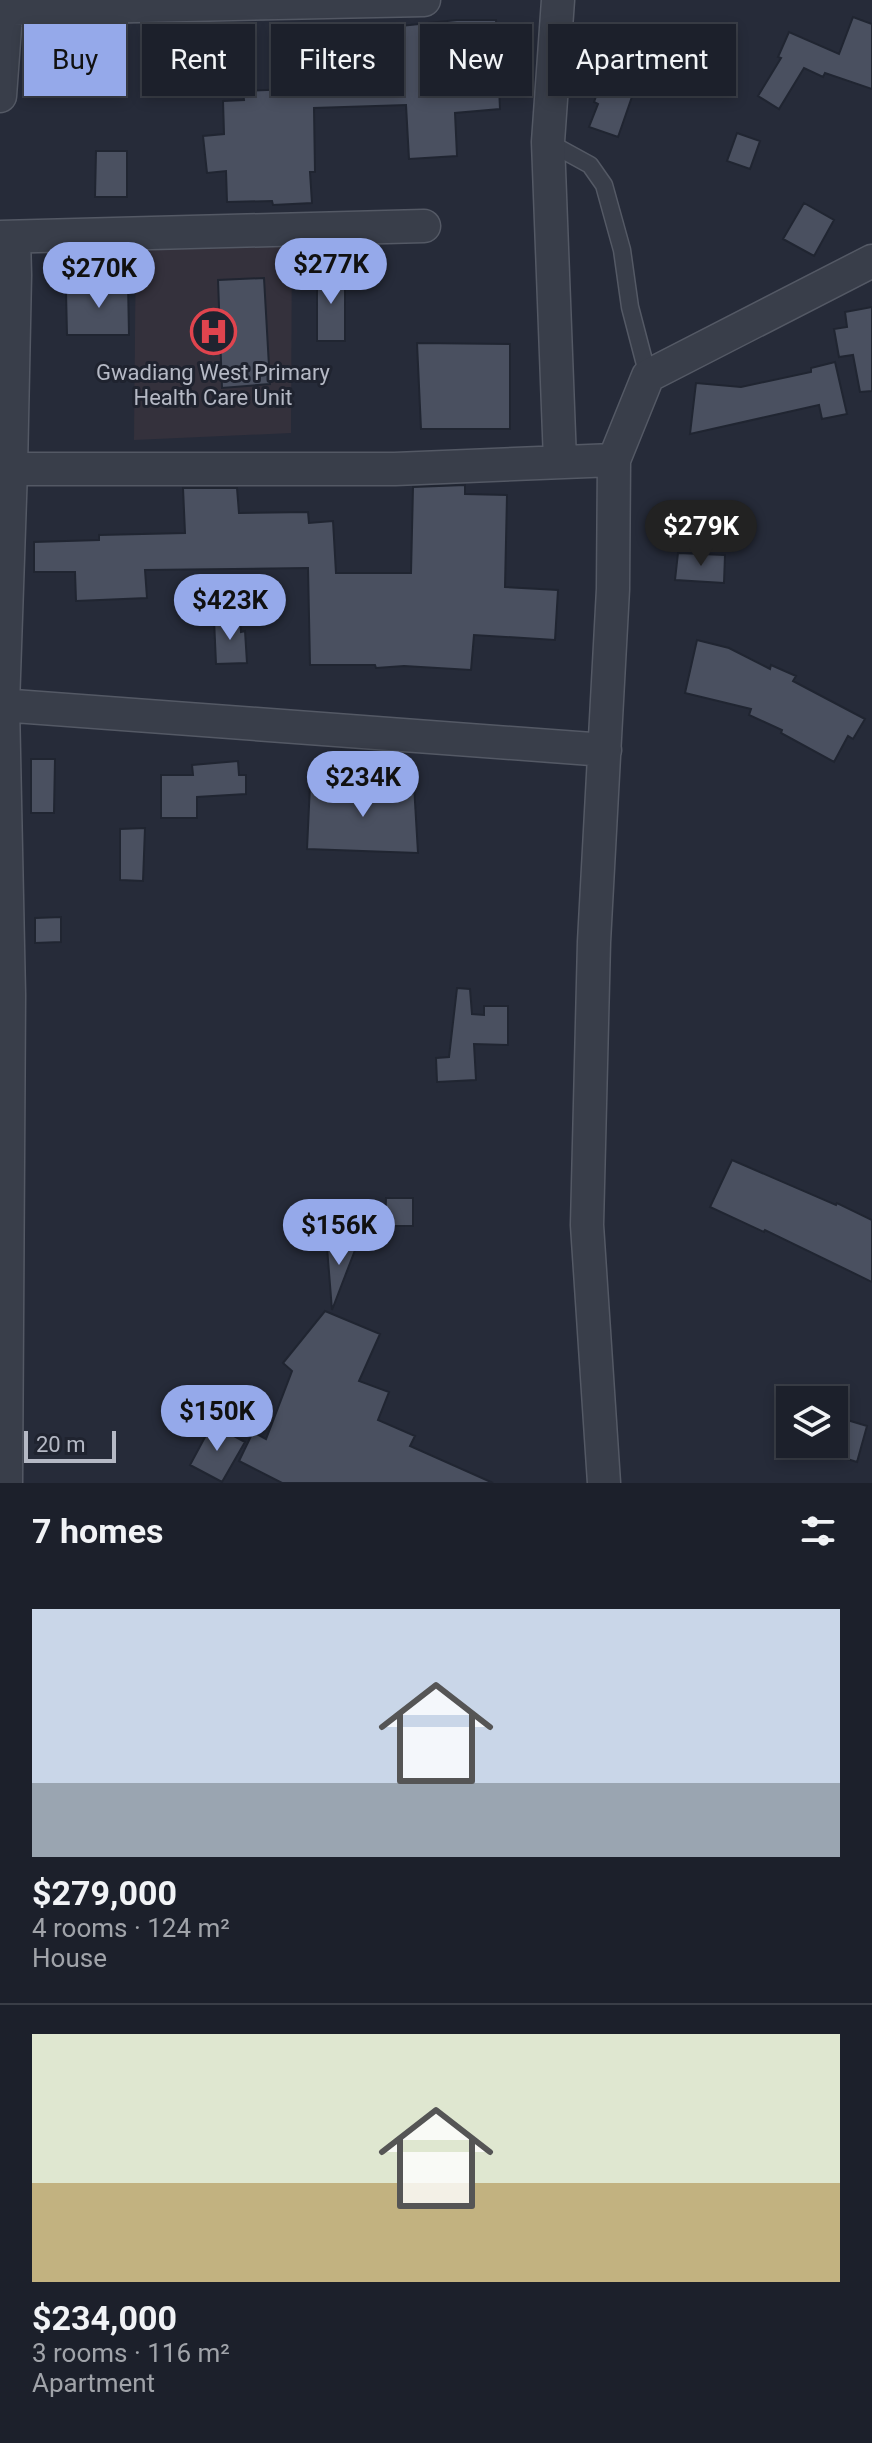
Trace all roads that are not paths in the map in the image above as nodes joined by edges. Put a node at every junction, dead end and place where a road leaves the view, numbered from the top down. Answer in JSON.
{"nodes":[{"id":1,"x":424,"y":0,"type":"edge"},
{"id":2,"x":558,"y":0,"type":"edge"},
{"id":3,"x":5,"y":6,"type":"edge"},
{"id":4,"x":0,"y":96,"type":"edge"},
{"id":5,"x":548,"y":142,"type":"junction"},
{"id":6,"x":424,"y":226,"type":"dead end"},
{"id":7,"x":7,"y":238,"type":"edge"},
{"id":8,"x":872,"y":261,"type":"edge"},
{"id":9,"x":648,"y":376,"type":"junction"},
{"id":10,"x":614,"y":460,"type":"junction"},
{"id":11,"x":560,"y":461,"type":"junction"},
{"id":12,"x":6,"y":469,"type":"edge"},
{"id":13,"x":1,"y":705,"type":"edge"},
{"id":14,"x":605,"y":750,"type":"junction"},
{"id":15,"x":5,"y":1211,"type":"edge"},
{"id":16,"x":6,"y":1483,"type":"edge"},
{"id":17,"x":604,"y":1483,"type":"edge"}],
"edges":[{"from":1,"to":3,"type":"street"},
{"from":2,"to":5,"type":"street"},
{"from":3,"to":4,"type":"street"},
{"from":5,"to":9,"type":"lane"},
{"from":5,"to":11,"type":"street"},
{"from":6,"to":7,"type":"street"},
{"from":7,"to":12,"type":"street"},
{"from":8,"to":9,"type":"street"},
{"from":9,"to":10,"type":"street"},
{"from":10,"to":11,"type":"street"},
{"from":10,"to":14,"type":"street"},
{"from":11,"to":12,"type":"street"},
{"from":12,"to":13,"type":"street"},
{"from":13,"to":14,"type":"street"},
{"from":13,"to":15,"type":"street"},
{"from":14,"to":17,"type":"street"},
{"from":15,"to":16,"type":"street"}]}
